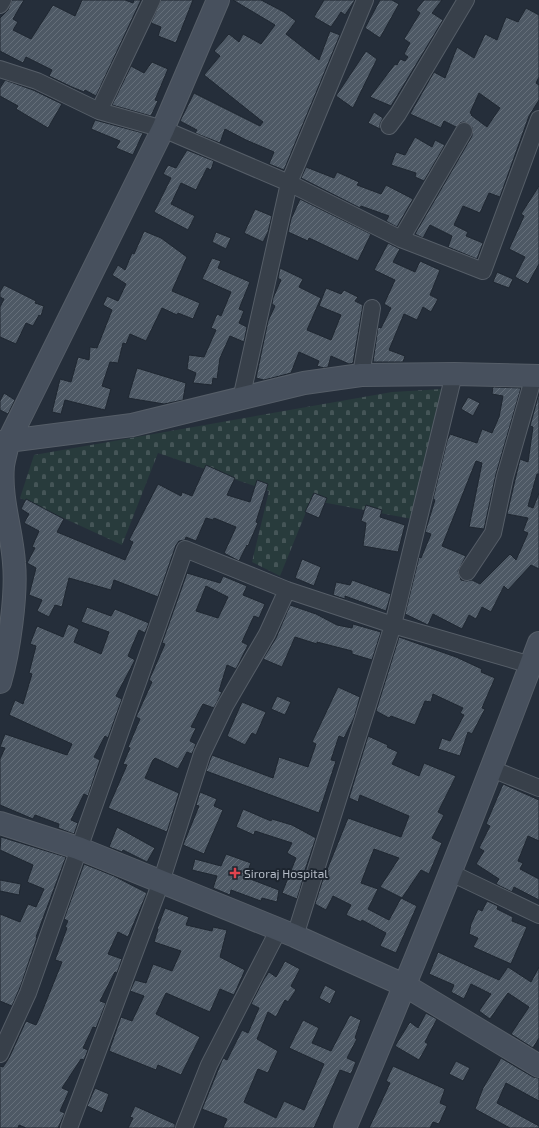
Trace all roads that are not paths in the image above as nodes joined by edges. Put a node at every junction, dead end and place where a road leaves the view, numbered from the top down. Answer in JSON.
{"nodes":[{"id":1,"x":3,"y":0,"type":"edge"},
{"id":2,"x":152,"y":0,"type":"edge"},
{"id":3,"x":218,"y":0,"type":"edge"},
{"id":4,"x":365,"y":0,"type":"edge"},
{"id":5,"x":466,"y":0,"type":"edge"},
{"id":6,"x":0,"y":5,"type":"edge"},
{"id":7,"x":0,"y":69,"type":"edge"},
{"id":8,"x":99,"y":111,"type":"junction"},
{"id":9,"x":539,"y":119,"type":"edge"},
{"id":10,"x":388,"y":126,"type":"dead end"},
{"id":11,"x":162,"y":129,"type":"junction"},
{"id":12,"x":464,"y":131,"type":"dead end"},
{"id":13,"x":289,"y":183,"type":"junction"},
{"id":14,"x":401,"y":239,"type":"junction"},
{"id":15,"x":372,"y":308,"type":"dead end"},
{"id":16,"x":454,"y":374,"type":"junction"},
{"id":17,"x":361,"y":375,"type":"junction"},
{"id":18,"x":536,"y":376,"type":"edge"},
{"id":19,"x":241,"y":399,"type":"junction"},
{"id":20,"x":4,"y":442,"type":"edge"},
{"id":21,"x":468,"y":572,"type":"dead end"},
{"id":22,"x":288,"y":590,"type":"junction"},
{"id":23,"x":392,"y":625,"type":"junction"},
{"id":24,"x":539,"y":643,"type":"edge"},
{"id":25,"x":531,"y":665,"type":"junction"},
{"id":26,"x":0,"y":682,"type":"edge"},
{"id":27,"x":492,"y":769,"type":"junction"},
{"id":28,"x":539,"y":788,"type":"edge"},
{"id":29,"x":0,"y":823,"type":"edge"},
{"id":30,"x":78,"y":848,"type":"junction"},
{"id":31,"x":449,"y":872,"type":"junction"},
{"id":32,"x":161,"y":882,"type":"junction"},
{"id":33,"x":539,"y":915,"type":"edge"},
{"id":34,"x":287,"y":932,"type":"junction"},
{"id":35,"x":406,"y":986,"type":"junction"},
{"id":36,"x":0,"y":1054,"type":"edge"},
{"id":37,"x":539,"y":1066,"type":"edge"},
{"id":38,"x":69,"y":1128,"type":"edge"},
{"id":39,"x":184,"y":1128,"type":"edge"},
{"id":40,"x":345,"y":1128,"type":"edge"}],
"edges":[{"from":1,"to":6,"type":"street"},
{"from":2,"to":8,"type":"street"},
{"from":3,"to":11,"type":"main road"},
{"from":4,"to":13,"type":"street"},
{"from":5,"to":10,"type":"street"},
{"from":7,"to":8,"type":"street"},
{"from":8,"to":11,"type":"street"},
{"from":9,"to":14,"type":"street"},
{"from":11,"to":13,"type":"street"},
{"from":11,"to":20,"type":"main road"},
{"from":12,"to":14,"type":"street"},
{"from":13,"to":14,"type":"street"},
{"from":13,"to":19,"type":"street"},
{"from":15,"to":17,"type":"street"},
{"from":16,"to":17,"type":"main road"},
{"from":16,"to":18,"type":"main road"},
{"from":16,"to":23,"type":"street"},
{"from":17,"to":19,"type":"main road"},
{"from":18,"to":21,"type":"street"},
{"from":19,"to":20,"type":"main road"},
{"from":20,"to":26,"type":"main road"},
{"from":22,"to":23,"type":"street"},
{"from":22,"to":30,"type":"street"},
{"from":22,"to":32,"type":"street"},
{"from":23,"to":25,"type":"street"},
{"from":23,"to":34,"type":"street"},
{"from":24,"to":25,"type":"main road"},
{"from":25,"to":27,"type":"main road"},
{"from":27,"to":28,"type":"street"},
{"from":27,"to":31,"type":"main road"},
{"from":29,"to":30,"type":"main road"},
{"from":30,"to":32,"type":"main road"},
{"from":30,"to":36,"type":"street"},
{"from":31,"to":33,"type":"street"},
{"from":31,"to":35,"type":"main road"},
{"from":32,"to":34,"type":"main road"},
{"from":32,"to":38,"type":"street"},
{"from":34,"to":35,"type":"main road"},
{"from":34,"to":39,"type":"street"},
{"from":35,"to":37,"type":"main road"},
{"from":35,"to":40,"type":"main road"}]}
